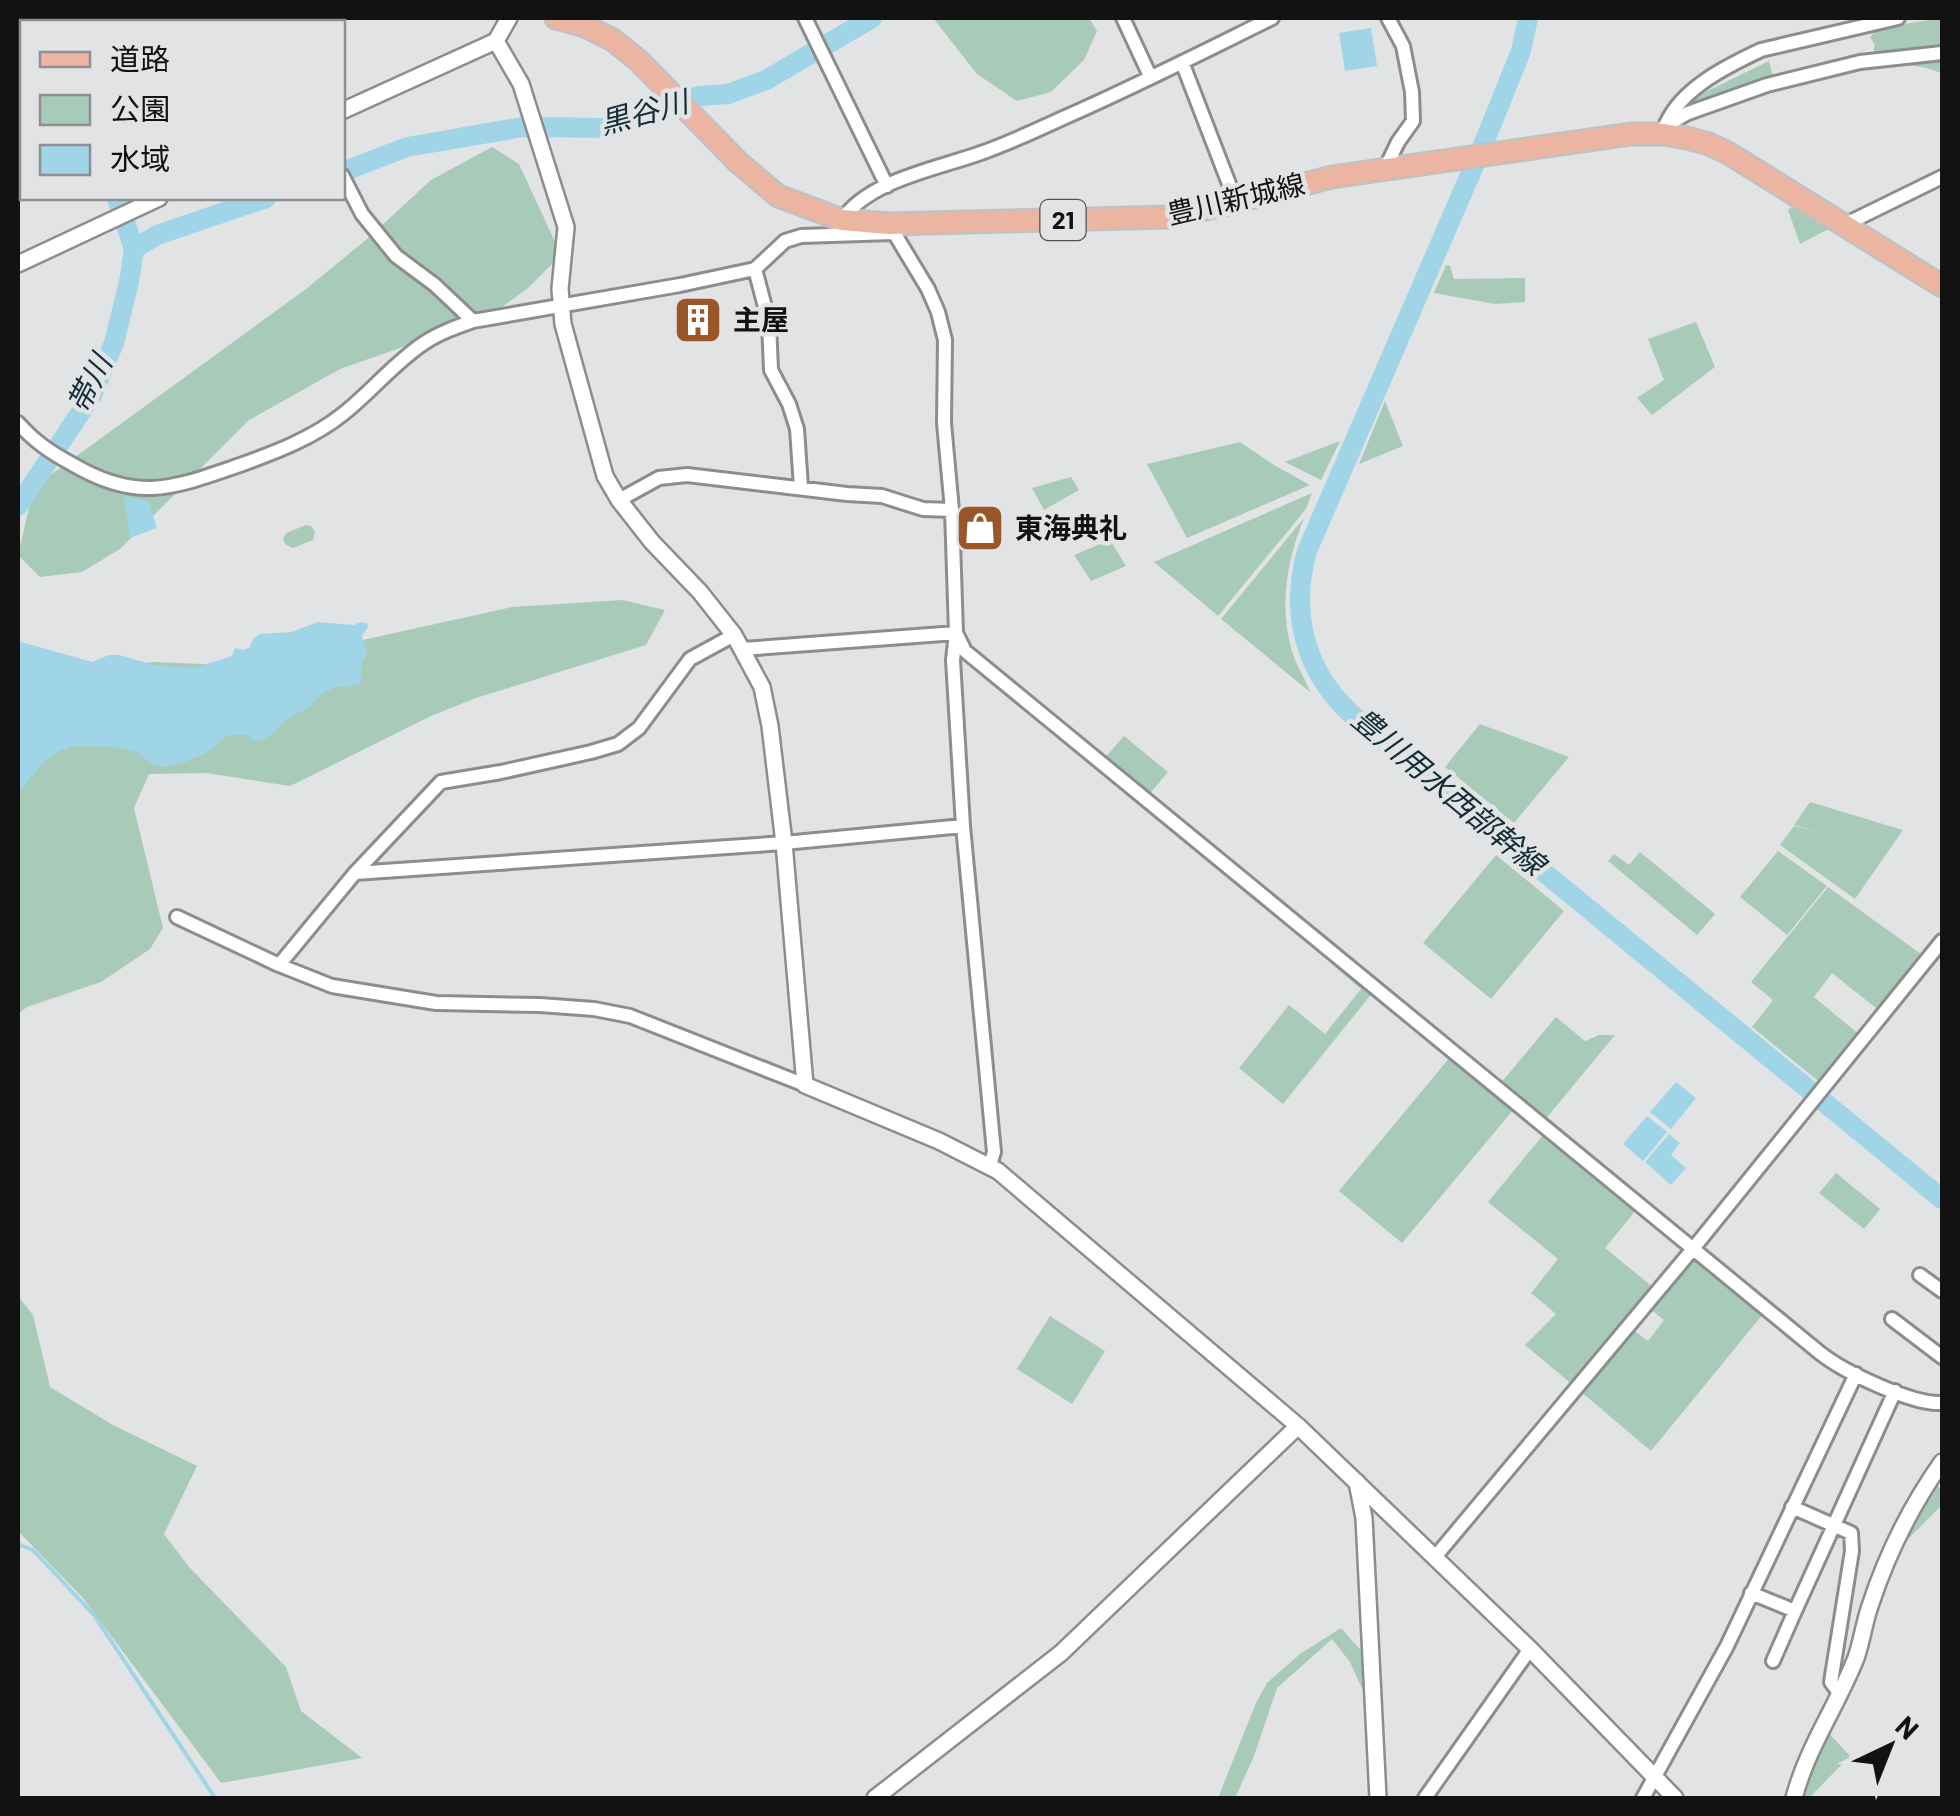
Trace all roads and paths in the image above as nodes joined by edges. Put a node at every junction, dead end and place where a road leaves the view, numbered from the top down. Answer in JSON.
{"nodes":[{"id":1,"x":509,"y":18,"type":"edge"},
{"id":2,"x":556,"y":18,"type":"edge"},
{"id":3,"x":804,"y":18,"type":"edge"},
{"id":4,"x":1123,"y":18,"type":"edge"},
{"id":5,"x":1272,"y":18,"type":"edge"},
{"id":6,"x":1388,"y":18,"type":"edge"},
{"id":7,"x":1898,"y":18,"type":"edge"},
{"id":8,"x":587,"y":22,"type":"edge"},
{"id":9,"x":496,"y":42,"type":"junction"},
{"id":10,"x":1942,"y":53,"type":"edge"},
{"id":11,"x":1182,"y":62,"type":"junction"},
{"id":12,"x":1150,"y":76,"type":"junction"},
{"id":13,"x":345,"y":110,"type":"edge"},
{"id":14,"x":1664,"y":130,"type":"junction"},
{"id":15,"x":1386,"y":167,"type":"junction"},
{"id":16,"x":1942,"y":177,"type":"edge"},
{"id":17,"x":345,"y":181,"type":"edge"},
{"id":18,"x":887,"y":186,"type":"junction"},
{"id":19,"x":155,"y":200,"type":"edge"},
{"id":20,"x":1236,"y":202,"type":"junction"},
{"id":21,"x":842,"y":220,"type":"junction"},
{"id":22,"x":1846,"y":224,"type":"junction"},
{"id":23,"x":891,"y":228,"type":"junction"},
{"id":24,"x":18,"y":264,"type":"edge"},
{"id":25,"x":755,"y":269,"type":"junction"},
{"id":26,"x":1942,"y":286,"type":"edge"},
{"id":27,"x":561,"y":305,"type":"junction"},
{"id":28,"x":473,"y":322,"type":"junction"},
{"id":29,"x":18,"y":423,"type":"edge"},
{"id":30,"x":801,"y":487,"type":"junction"},
{"id":31,"x":619,"y":500,"type":"junction"},
{"id":32,"x":952,"y":510,"type":"junction"},
{"id":33,"x":956,"y":633,"type":"junction"},
{"id":34,"x":738,"y":642,"type":"junction"},
{"id":35,"x":963,"y":826,"type":"junction"},
{"id":36,"x":784,"y":843,"type":"junction"},
{"id":37,"x":355,"y":873,"type":"junction"},
{"id":38,"x":177,"y":916,"type":"dead end"},
{"id":39,"x":1942,"y":941,"type":"edge"},
{"id":40,"x":279,"y":966,"type":"junction"},
{"id":41,"x":804,"y":1086,"type":"junction"},
{"id":42,"x":990,"y":1165,"type":"junction"},
{"id":43,"x":1692,"y":1250,"type":"junction"},
{"id":44,"x":1920,"y":1275,"type":"dead end"},
{"id":45,"x":1942,"y":1290,"type":"edge"},
{"id":46,"x":1892,"y":1319,"type":"dead end"},
{"id":47,"x":1942,"y":1357,"type":"edge"},
{"id":48,"x":1856,"y":1374,"type":"junction"},
{"id":49,"x":1895,"y":1391,"type":"junction"},
{"id":50,"x":1942,"y":1403,"type":"edge"},
{"id":51,"x":1298,"y":1426,"type":"junction"},
{"id":52,"x":1942,"y":1462,"type":"edge"},
{"id":53,"x":1357,"y":1482,"type":"junction"},
{"id":54,"x":1792,"y":1507,"type":"junction"},
{"id":55,"x":1835,"y":1526,"type":"junction"},
{"id":56,"x":1435,"y":1557,"type":"junction"},
{"id":57,"x":1751,"y":1593,"type":"junction"},
{"id":58,"x":1795,"y":1611,"type":"junction"},
{"id":59,"x":1530,"y":1649,"type":"junction"},
{"id":60,"x":1773,"y":1661,"type":"dead end"},
{"id":61,"x":1839,"y":1693,"type":"junction"},
{"id":62,"x":1656,"y":1778,"type":"junction"},
{"id":63,"x":875,"y":1798,"type":"edge"},
{"id":64,"x":1378,"y":1798,"type":"edge"},
{"id":65,"x":1426,"y":1798,"type":"edge"},
{"id":66,"x":1643,"y":1798,"type":"edge"},
{"id":67,"x":1675,"y":1798,"type":"edge"},
{"id":68,"x":1794,"y":1798,"type":"edge"}],
"edges":[{"from":1,"to":9,"type":"street"},
{"from":2,"to":8,"type":"main road","name":"豊川新城線","number":"21"},
{"from":3,"to":18,"type":"street"},
{"from":4,"to":12,"type":"street"},
{"from":5,"to":11,"type":"street"},
{"from":6,"to":15,"type":"street"},
{"from":7,"to":14,"type":"street"},
{"from":8,"to":21,"type":"main road","name":"豊川新城線","number":"21"},
{"from":9,"to":13,"type":"street"},
{"from":9,"to":27,"type":"street"},
{"from":10,"to":14,"type":"street"},
{"from":11,"to":12,"type":"street"},
{"from":11,"to":20,"type":"street"},
{"from":12,"to":18,"type":"street"},
{"from":14,"to":15,"type":"main road","name":"豊川新城線","number":"21"},
{"from":14,"to":22,"type":"main road","name":"豊川新城線","number":"21"},
{"from":15,"to":20,"type":"main road","name":"豊川新城線","number":"21"},
{"from":16,"to":22,"type":"street"},
{"from":17,"to":28,"type":"street"},
{"from":18,"to":21,"type":"street"},
{"from":19,"to":24,"type":"street"},
{"from":20,"to":23,"type":"main road","name":"豊川新城線","number":"21"},
{"from":21,"to":23,"type":"main road","name":"豊川新城線","number":"21"},
{"from":22,"to":26,"type":"main road","name":"豊川新城線","number":"21"},
{"from":23,"to":25,"type":"street"},
{"from":23,"to":32,"type":"street"},
{"from":25,"to":27,"type":"street"},
{"from":25,"to":30,"type":"street"},
{"from":27,"to":28,"type":"street"},
{"from":27,"to":31,"type":"street"},
{"from":28,"to":29,"type":"street"},
{"from":30,"to":31,"type":"street"},
{"from":30,"to":32,"type":"street"},
{"from":31,"to":34,"type":"street"},
{"from":32,"to":33,"type":"street"},
{"from":33,"to":34,"type":"street"},
{"from":33,"to":35,"type":"street"},
{"from":33,"to":43,"type":"street"},
{"from":34,"to":36,"type":"street"},
{"from":34,"to":37,"type":"street"},
{"from":35,"to":36,"type":"street"},
{"from":35,"to":42,"type":"street"},
{"from":36,"to":37,"type":"street"},
{"from":36,"to":41,"type":"street"},
{"from":37,"to":40,"type":"street"},
{"from":38,"to":40,"type":"street"},
{"from":39,"to":43,"type":"street"},
{"from":40,"to":41,"type":"street"},
{"from":41,"to":42,"type":"street"},
{"from":42,"to":51,"type":"street"},
{"from":43,"to":48,"type":"street"},
{"from":43,"to":56,"type":"street"},
{"from":44,"to":45,"type":"street"},
{"from":46,"to":47,"type":"street"},
{"from":48,"to":49,"type":"street"},
{"from":48,"to":54,"type":"street"},
{"from":49,"to":50,"type":"street"},
{"from":49,"to":55,"type":"street"},
{"from":51,"to":53,"type":"street"},
{"from":51,"to":63,"type":"street"},
{"from":52,"to":61,"type":"street"},
{"from":53,"to":56,"type":"street"},
{"from":53,"to":64,"type":"street"},
{"from":54,"to":55,"type":"street"},
{"from":54,"to":57,"type":"street"},
{"from":55,"to":58,"type":"street"},
{"from":55,"to":61,"type":"street"},
{"from":56,"to":59,"type":"street"},
{"from":57,"to":58,"type":"street"},
{"from":57,"to":62,"type":"street"},
{"from":58,"to":60,"type":"street"},
{"from":59,"to":62,"type":"street"},
{"from":59,"to":65,"type":"street"},
{"from":61,"to":68,"type":"street"},
{"from":62,"to":66,"type":"street"},
{"from":62,"to":67,"type":"street"}]}
